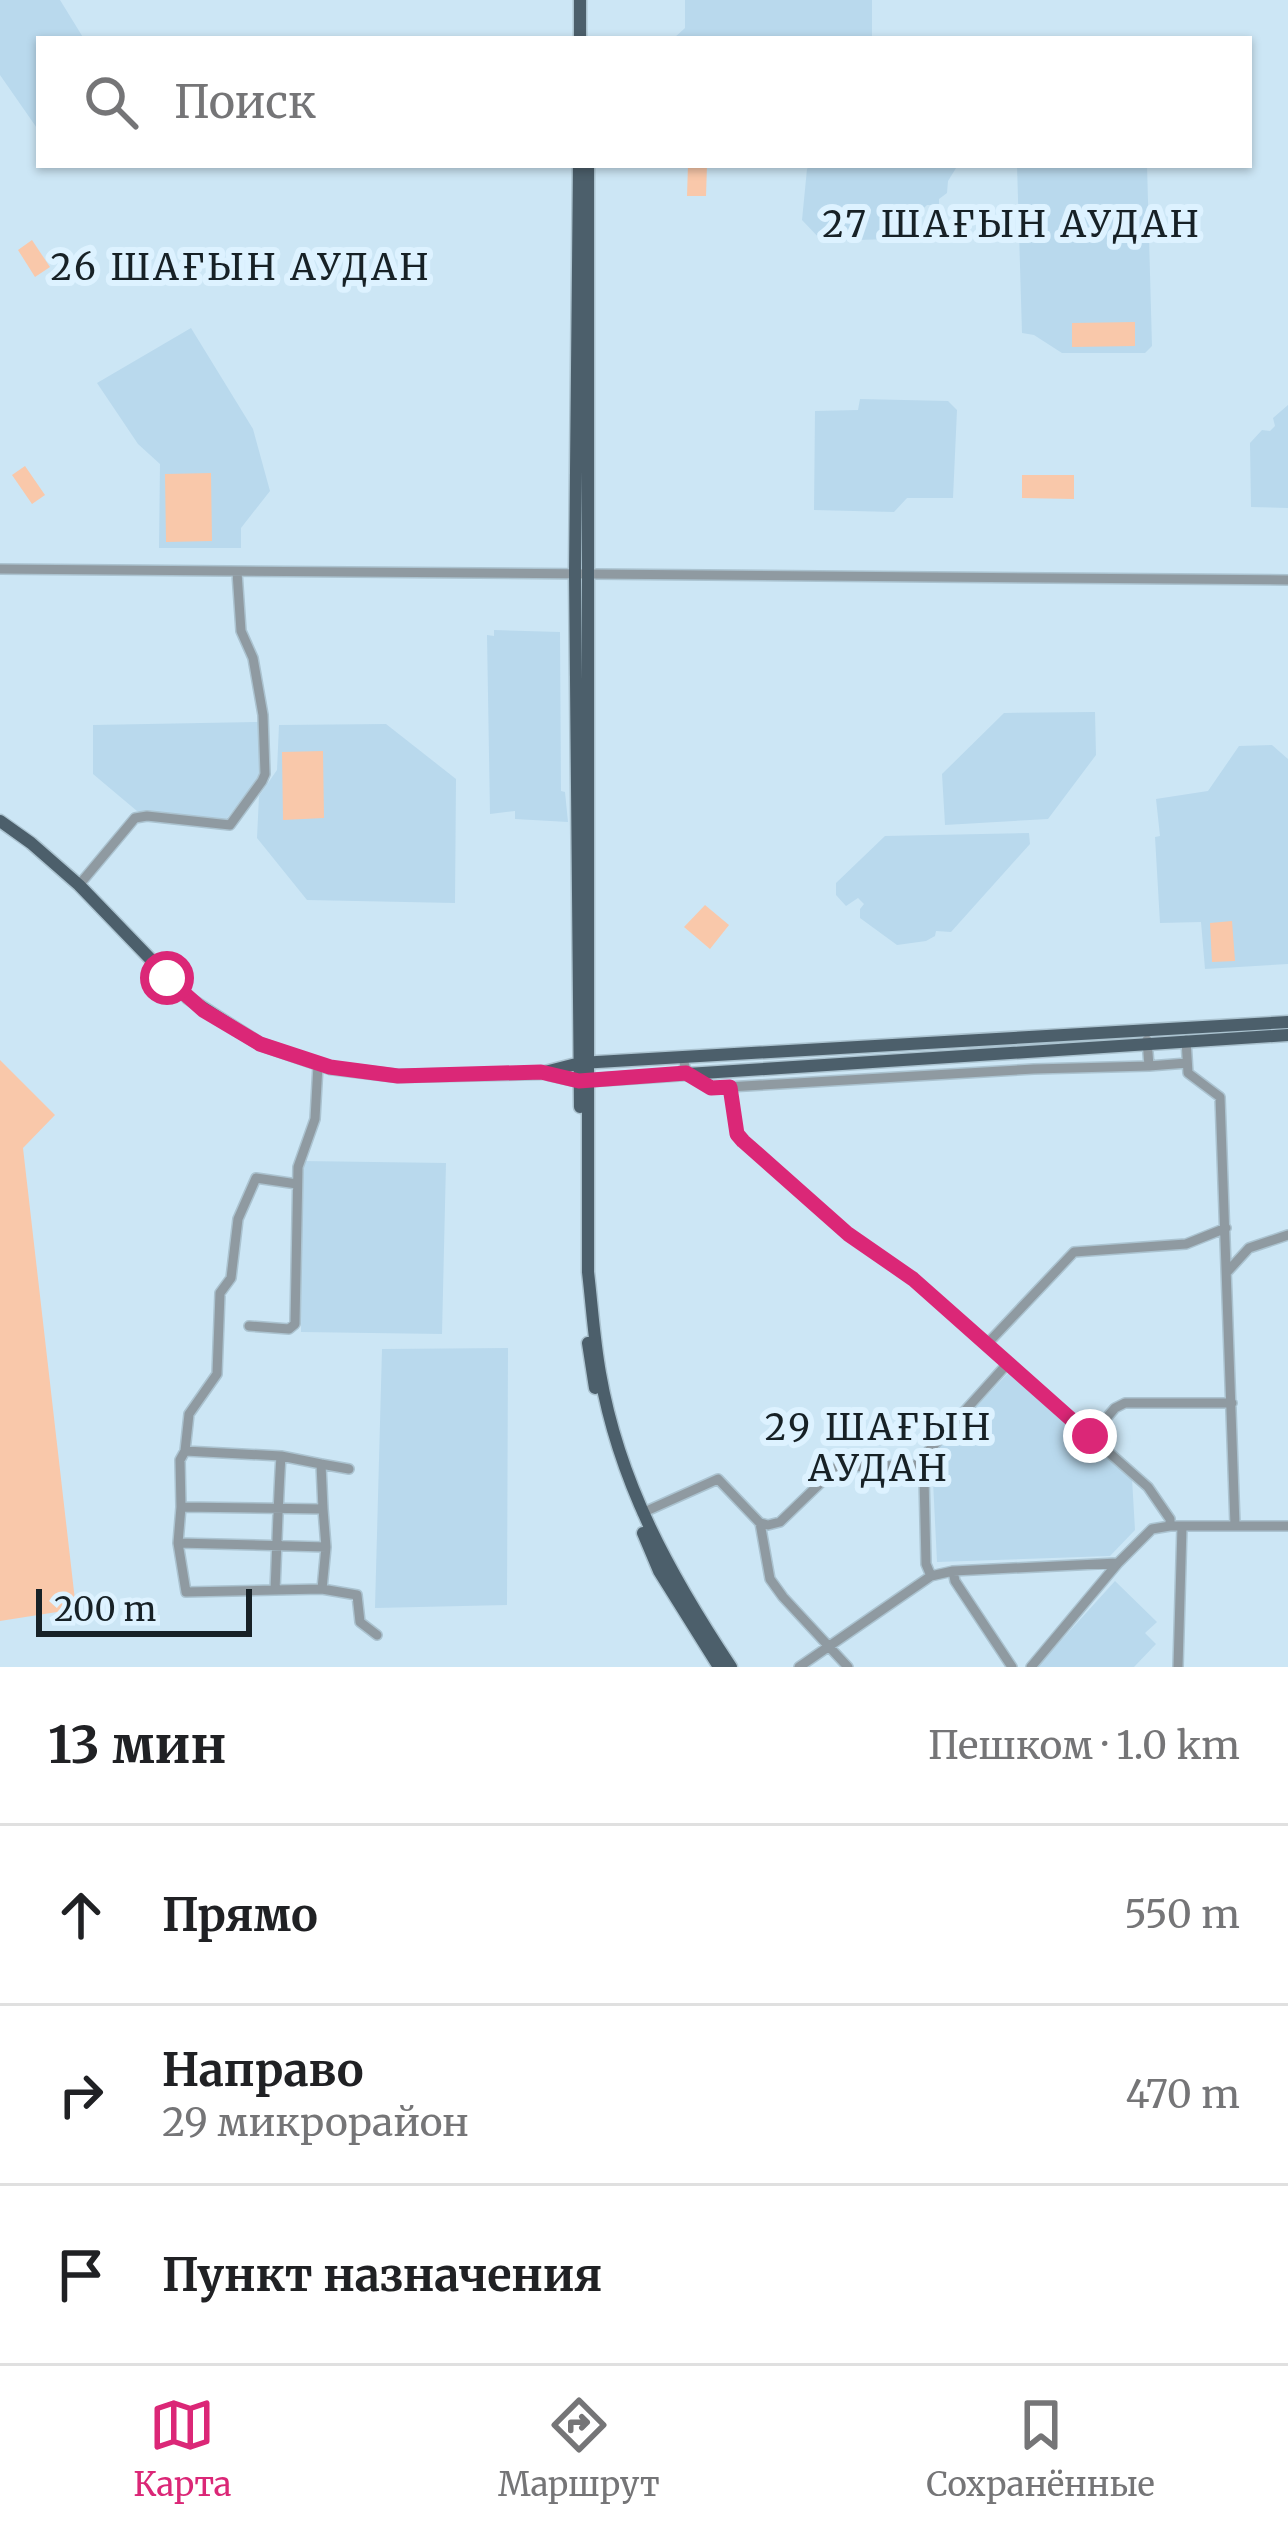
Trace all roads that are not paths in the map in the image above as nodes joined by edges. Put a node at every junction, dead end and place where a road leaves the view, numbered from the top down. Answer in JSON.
{"nodes":[{"id":1,"x":584,"y":0,"type":"edge"},
{"id":2,"x":584,"y":36,"type":"edge"},
{"id":3,"x":584,"y":168,"type":"edge"},
{"id":4,"x":0,"y":569,"type":"edge"},
{"id":5,"x":237,"y":572,"type":"junction"},
{"id":6,"x":582,"y":574,"type":"junction"},
{"id":7,"x":1288,"y":580,"type":"edge"},
{"id":8,"x":0,"y":821,"type":"edge"},
{"id":9,"x":80,"y":885,"type":"junction"},
{"id":10,"x":1288,"y":1022,"type":"edge"},
{"id":11,"x":1288,"y":1035,"type":"edge"},
{"id":12,"x":1147,"y":1036,"type":"junction"},
{"id":13,"x":1186,"y":1040,"type":"junction"},
{"id":14,"x":683,"y":1056,"type":"junction"},
{"id":15,"x":584,"y":1062,"type":"junction"},
{"id":16,"x":1187,"y":1064,"type":"junction"},
{"id":17,"x":318,"y":1065,"type":"junction"},
{"id":18,"x":1149,"y":1066,"type":"junction"},
{"id":19,"x":541,"y":1072,"type":"junction"},
{"id":20,"x":686,"y":1073,"type":"junction"},
{"id":21,"x":584,"y":1081,"type":"junction"},
{"id":22,"x":730,"y":1087,"type":"junction"},
{"id":23,"x":297,"y":1184,"type":"junction"},
{"id":24,"x":1226,"y":1228,"type":"junction"},
{"id":25,"x":1288,"y":1235,"type":"edge"},
{"id":26,"x":1228,"y":1271,"type":"junction"},
{"id":27,"x":249,"y":1326,"type":"dead end"},
{"id":28,"x":987,"y":1345,"type":"junction"},
{"id":29,"x":1009,"y":1363,"type":"junction"},
{"id":30,"x":1232,"y":1402,"type":"junction"},
{"id":31,"x":1090,"y":1436,"type":"junction"},
{"id":32,"x":185,"y":1451,"type":"junction"},
{"id":33,"x":281,"y":1456,"type":"junction"},
{"id":34,"x":321,"y":1464,"type":"junction"},
{"id":35,"x":916,"y":1465,"type":"junction"},
{"id":36,"x":349,"y":1469,"type":"dead end"},
{"id":37,"x":181,"y":1507,"type":"junction"},
{"id":38,"x":323,"y":1508,"type":"junction"},
{"id":39,"x":278,"y":1510,"type":"junction"},
{"id":40,"x":639,"y":1515,"type":"junction"},
{"id":41,"x":760,"y":1523,"type":"junction"},
{"id":42,"x":1235,"y":1525,"type":"junction"},
{"id":43,"x":1176,"y":1526,"type":"junction"},
{"id":44,"x":1288,"y":1526,"type":"edge"},
{"id":45,"x":178,"y":1543,"type":"junction"},
{"id":46,"x":277,"y":1544,"type":"junction"},
{"id":47,"x":326,"y":1547,"type":"junction"},
{"id":48,"x":1118,"y":1563,"type":"junction"},
{"id":49,"x":953,"y":1571,"type":"junction"},
{"id":50,"x":932,"y":1576,"type":"junction"},
{"id":51,"x":322,"y":1589,"type":"junction"},
{"id":52,"x":274,"y":1590,"type":"junction"},
{"id":53,"x":377,"y":1635,"type":"dead end"},
{"id":54,"x":830,"y":1645,"type":"junction"},
{"id":55,"x":719,"y":1667,"type":"edge"},
{"id":56,"x":731,"y":1667,"type":"edge"},
{"id":57,"x":799,"y":1667,"type":"edge"},
{"id":58,"x":848,"y":1667,"type":"edge"},
{"id":59,"x":1012,"y":1667,"type":"edge"},
{"id":60,"x":1031,"y":1667,"type":"edge"},
{"id":61,"x":1178,"y":1667,"type":"edge"}],
"edges":[{"from":1,"to":2,"type":"main road"},
{"from":3,"to":6,"type":"main road"},
{"from":4,"to":5,"type":"street"},
{"from":5,"to":6,"type":"street"},
{"from":5,"to":9,"type":"street"},
{"from":6,"to":7,"type":"street"},
{"from":6,"to":15,"type":"main road"},
{"from":8,"to":9,"type":"main road"},
{"from":9,"to":17,"type":"main road"},
{"from":10,"to":12,"type":"main road"},
{"from":11,"to":13,"type":"main road"},
{"from":12,"to":13,"type":"main road"},
{"from":12,"to":14,"type":"main road"},
{"from":12,"to":18,"type":"street"},
{"from":12,"to":20,"type":"main road"},
{"from":13,"to":16,"type":"street"},
{"from":14,"to":15,"type":"main road"},
{"from":14,"to":20,"type":"street"},
{"from":15,"to":19,"type":"main road"},
{"from":15,"to":21,"type":"main road"},
{"from":16,"to":18,"type":"street"},
{"from":16,"to":24,"type":"street"},
{"from":17,"to":19,"type":"main road"},
{"from":17,"to":23,"type":"street"},
{"from":18,"to":22,"type":"street"},
{"from":19,"to":21,"type":"main road"},
{"from":20,"to":21,"type":"main road"},
{"from":20,"to":22,"type":"street"},
{"from":21,"to":40,"type":"main road"},
{"from":22,"to":28,"type":"street"},
{"from":23,"to":27,"type":"street"},
{"from":23,"to":32,"type":"street"},
{"from":24,"to":26,"type":"street"},
{"from":24,"to":28,"type":"street"},
{"from":25,"to":26,"type":"street"},
{"from":26,"to":30,"type":"street"},
{"from":28,"to":29,"type":"street"},
{"from":29,"to":31,"type":"street"},
{"from":29,"to":35,"type":"street"},
{"from":30,"to":31,"type":"street"},
{"from":30,"to":42,"type":"street"},
{"from":31,"to":43,"type":"street"},
{"from":32,"to":33,"type":"street"},
{"from":32,"to":37,"type":"street"},
{"from":33,"to":34,"type":"street"},
{"from":33,"to":39,"type":"street"},
{"from":34,"to":36,"type":"street"},
{"from":34,"to":38,"type":"street"},
{"from":35,"to":41,"type":"street"},
{"from":35,"to":50,"type":"street"},
{"from":37,"to":39,"type":"street"},
{"from":37,"to":45,"type":"street"},
{"from":38,"to":39,"type":"street"},
{"from":38,"to":47,"type":"street"},
{"from":39,"to":46,"type":"street"},
{"from":40,"to":41,"type":"street"},
{"from":40,"to":55,"type":"main road"},
{"from":40,"to":56,"type":"main road"},
{"from":41,"to":54,"type":"street"},
{"from":42,"to":43,"type":"street"},
{"from":42,"to":44,"type":"street"},
{"from":43,"to":48,"type":"street"},
{"from":43,"to":61,"type":"street"},
{"from":45,"to":46,"type":"street"},
{"from":45,"to":52,"type":"street"},
{"from":46,"to":47,"type":"street"},
{"from":46,"to":52,"type":"street"},
{"from":47,"to":51,"type":"street"},
{"from":48,"to":49,"type":"street"},
{"from":48,"to":60,"type":"street"},
{"from":49,"to":50,"type":"street"},
{"from":49,"to":59,"type":"street"},
{"from":50,"to":54,"type":"street"},
{"from":51,"to":52,"type":"street"},
{"from":51,"to":53,"type":"street"},
{"from":54,"to":57,"type":"street"},
{"from":54,"to":58,"type":"street"}]}
